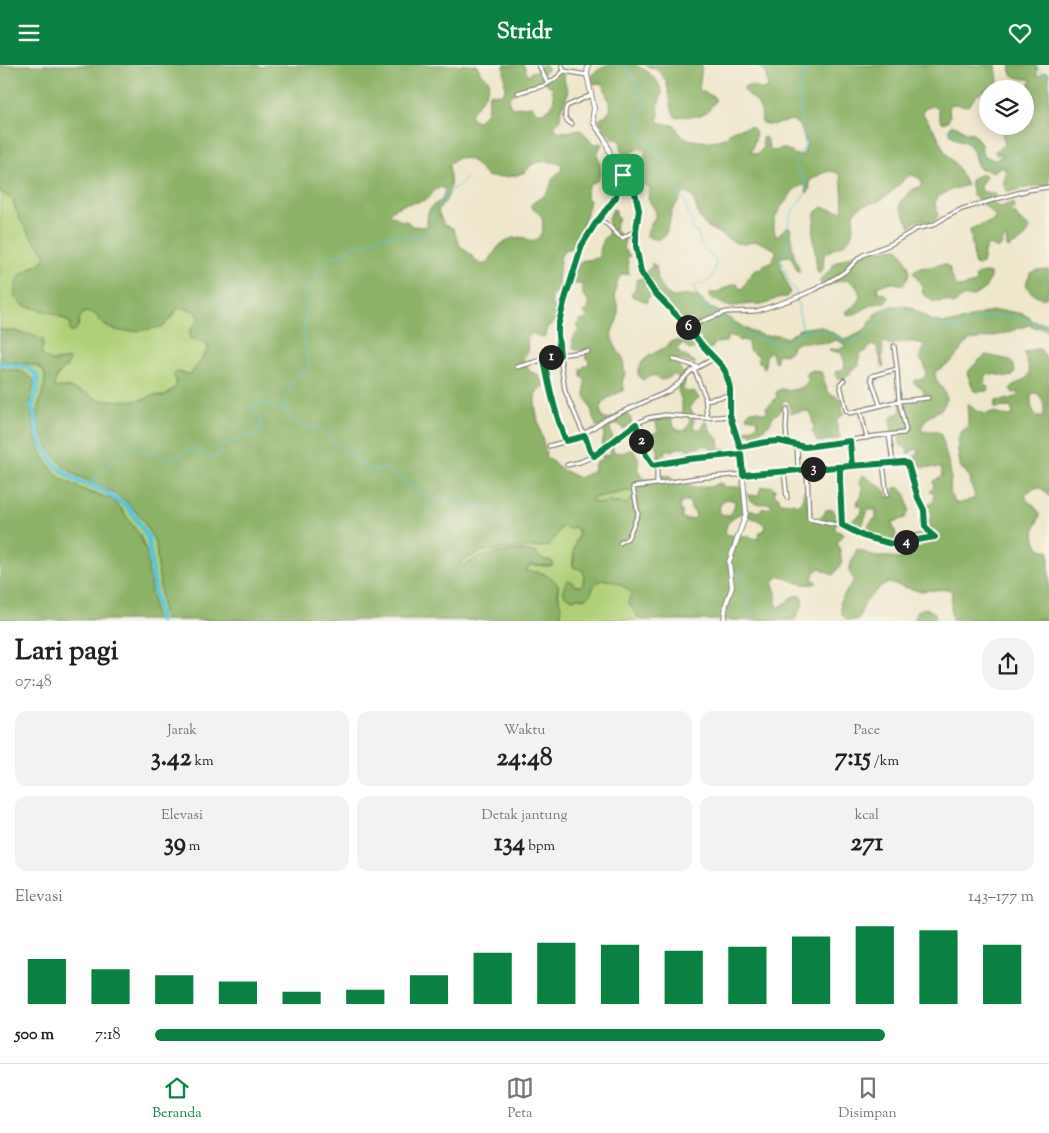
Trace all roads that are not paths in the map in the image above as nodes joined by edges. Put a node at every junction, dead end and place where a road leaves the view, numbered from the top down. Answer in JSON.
{"nodes":[{"id":1,"x":539,"y":65,"type":"edge"},
{"id":2,"x":562,"y":65,"type":"edge"},
{"id":3,"x":588,"y":65,"type":"edge"},
{"id":4,"x":564,"y":71,"type":"junction"},
{"id":5,"x":587,"y":75,"type":"junction"},
{"id":6,"x":548,"y":84,"type":"junction"},
{"id":7,"x":518,"y":93,"type":"dead end"},
{"id":8,"x":591,"y":95,"type":"junction"},
{"id":9,"x":572,"y":124,"type":"dead end"},
{"id":10,"x":623,"y":175,"type":"junction"},
{"id":11,"x":1049,"y":187,"type":"edge"},
{"id":12,"x":599,"y":219,"type":"junction"},
{"id":13,"x":636,"y":230,"type":"junction"},
{"id":14,"x":689,"y":328,"type":"junction"},
{"id":15,"x":894,"y":347,"type":"dead end"},
{"id":16,"x":588,"y":351,"type":"dead end"},
{"id":17,"x":560,"y":355,"type":"junction"},
{"id":18,"x":715,"y":358,"type":"junction"},
{"id":19,"x":544,"y":359,"type":"junction"},
{"id":20,"x":673,"y":359,"type":"dead end"},
{"id":21,"x":517,"y":367,"type":"dead end"},
{"id":22,"x":699,"y":367,"type":"junction"},
{"id":23,"x":694,"y":369,"type":"junction"},
{"id":24,"x":897,"y":369,"type":"junction"},
{"id":25,"x":844,"y":380,"type":"dead end"},
{"id":26,"x":730,"y":395,"type":"junction"},
{"id":27,"x":928,"y":398,"type":"dead end"},
{"id":28,"x":706,"y":400,"type":"junction"},
{"id":29,"x":899,"y":401,"type":"junction"},
{"id":30,"x":880,"y":405,"type":"junction"},
{"id":31,"x":787,"y":409,"type":"dead end"},
{"id":32,"x":860,"y":410,"type":"junction"},
{"id":33,"x":730,"y":416,"type":"junction"},
{"id":34,"x":708,"y":418,"type":"junction"},
{"id":35,"x":636,"y":424,"type":"junction"},
{"id":36,"x":584,"y":435,"type":"junction"},
{"id":37,"x":889,"y":435,"type":"junction"},
{"id":38,"x":867,"y":438,"type":"junction"},
{"id":39,"x":566,"y":441,"type":"junction"},
{"id":40,"x":850,"y":441,"type":"junction"},
{"id":41,"x":787,"y":442,"type":"junction"},
{"id":42,"x":797,"y":445,"type":"junction"},
{"id":43,"x":549,"y":446,"type":"dead end"},
{"id":44,"x":740,"y":447,"type":"junction"},
{"id":45,"x":741,"y":454,"type":"junction"},
{"id":46,"x":594,"y":456,"type":"junction"},
{"id":47,"x":894,"y":463,"type":"junction"},
{"id":48,"x":657,"y":464,"type":"junction"},
{"id":49,"x":883,"y":464,"type":"junction"},
{"id":50,"x":567,"y":465,"type":"dead end"},
{"id":51,"x":852,"y":466,"type":"junction"},
{"id":52,"x":840,"y":467,"type":"junction"},
{"id":53,"x":807,"y":469,"type":"junction"},
{"id":54,"x":798,"y":470,"type":"junction"},
{"id":55,"x":784,"y":471,"type":"junction"},
{"id":56,"x":743,"y":475,"type":"junction"},
{"id":57,"x":657,"y":484,"type":"junction"},
{"id":58,"x":887,"y":495,"type":"dead end"},
{"id":59,"x":786,"y":498,"type":"dead end"},
{"id":60,"x":842,"y":525,"type":"junction"},
{"id":61,"x":620,"y":543,"type":"dead end"},
{"id":62,"x":724,"y":621,"type":"edge"}],
"edges":[{"from":1,"to":6,"type":"street"},
{"from":2,"to":4,"type":"street"},
{"from":3,"to":5,"type":"main road"},
{"from":4,"to":5,"type":"street"},
{"from":4,"to":6,"type":"street"},
{"from":5,"to":8,"type":"main road"},
{"from":6,"to":7,"type":"street"},
{"from":8,"to":9,"type":"street"},
{"from":8,"to":10,"type":"main road"},
{"from":10,"to":12,"type":"street"},
{"from":10,"to":13,"type":"main road"},
{"from":11,"to":14,"type":"street"},
{"from":12,"to":13,"type":"street"},
{"from":12,"to":17,"type":"street"},
{"from":13,"to":14,"type":"main road"},
{"from":14,"to":18,"type":"main road"},
{"from":15,"to":24,"type":"street"},
{"from":16,"to":17,"type":"street"},
{"from":17,"to":19,"type":"street"},
{"from":17,"to":36,"type":"street"},
{"from":18,"to":22,"type":"street"},
{"from":18,"to":26,"type":"main road"},
{"from":19,"to":21,"type":"street"},
{"from":19,"to":39,"type":"street"},
{"from":20,"to":22,"type":"street"},
{"from":22,"to":23,"type":"street"},
{"from":23,"to":28,"type":"street"},
{"from":23,"to":36,"type":"street"},
{"from":24,"to":29,"type":"street"},
{"from":24,"to":30,"type":"street"},
{"from":25,"to":32,"type":"street"},
{"from":26,"to":28,"type":"street"},
{"from":26,"to":33,"type":"main road"},
{"from":27,"to":29,"type":"street"},
{"from":28,"to":34,"type":"street"},
{"from":29,"to":30,"type":"street"},
{"from":29,"to":37,"type":"street"},
{"from":30,"to":32,"type":"street"},
{"from":31,"to":41,"type":"street"},
{"from":32,"to":38,"type":"street"},
{"from":33,"to":34,"type":"street"},
{"from":33,"to":44,"type":"main road"},
{"from":34,"to":35,"type":"street"},
{"from":35,"to":46,"type":"street"},
{"from":35,"to":48,"type":"street"},
{"from":36,"to":39,"type":"street"},
{"from":36,"to":46,"type":"street"},
{"from":37,"to":38,"type":"street"},
{"from":37,"to":47,"type":"street"},
{"from":38,"to":40,"type":"street"},
{"from":39,"to":43,"type":"street"},
{"from":40,"to":42,"type":"street"},
{"from":40,"to":51,"type":"street"},
{"from":41,"to":42,"type":"street"},
{"from":41,"to":44,"type":"street"},
{"from":42,"to":54,"type":"street"},
{"from":44,"to":45,"type":"main road"},
{"from":45,"to":48,"type":"street"},
{"from":45,"to":56,"type":"main road"},
{"from":46,"to":50,"type":"street"},
{"from":47,"to":49,"type":"street"},
{"from":47,"to":60,"type":"street"},
{"from":48,"to":57,"type":"street"},
{"from":49,"to":51,"type":"street"},
{"from":49,"to":58,"type":"street"},
{"from":51,"to":52,"type":"street"},
{"from":52,"to":53,"type":"street"},
{"from":52,"to":60,"type":"street"},
{"from":53,"to":54,"type":"street"},
{"from":53,"to":60,"type":"street"},
{"from":54,"to":55,"type":"street"},
{"from":55,"to":56,"type":"street"},
{"from":55,"to":59,"type":"street"},
{"from":56,"to":57,"type":"street"},
{"from":56,"to":62,"type":"main road"},
{"from":57,"to":61,"type":"street"}]}
